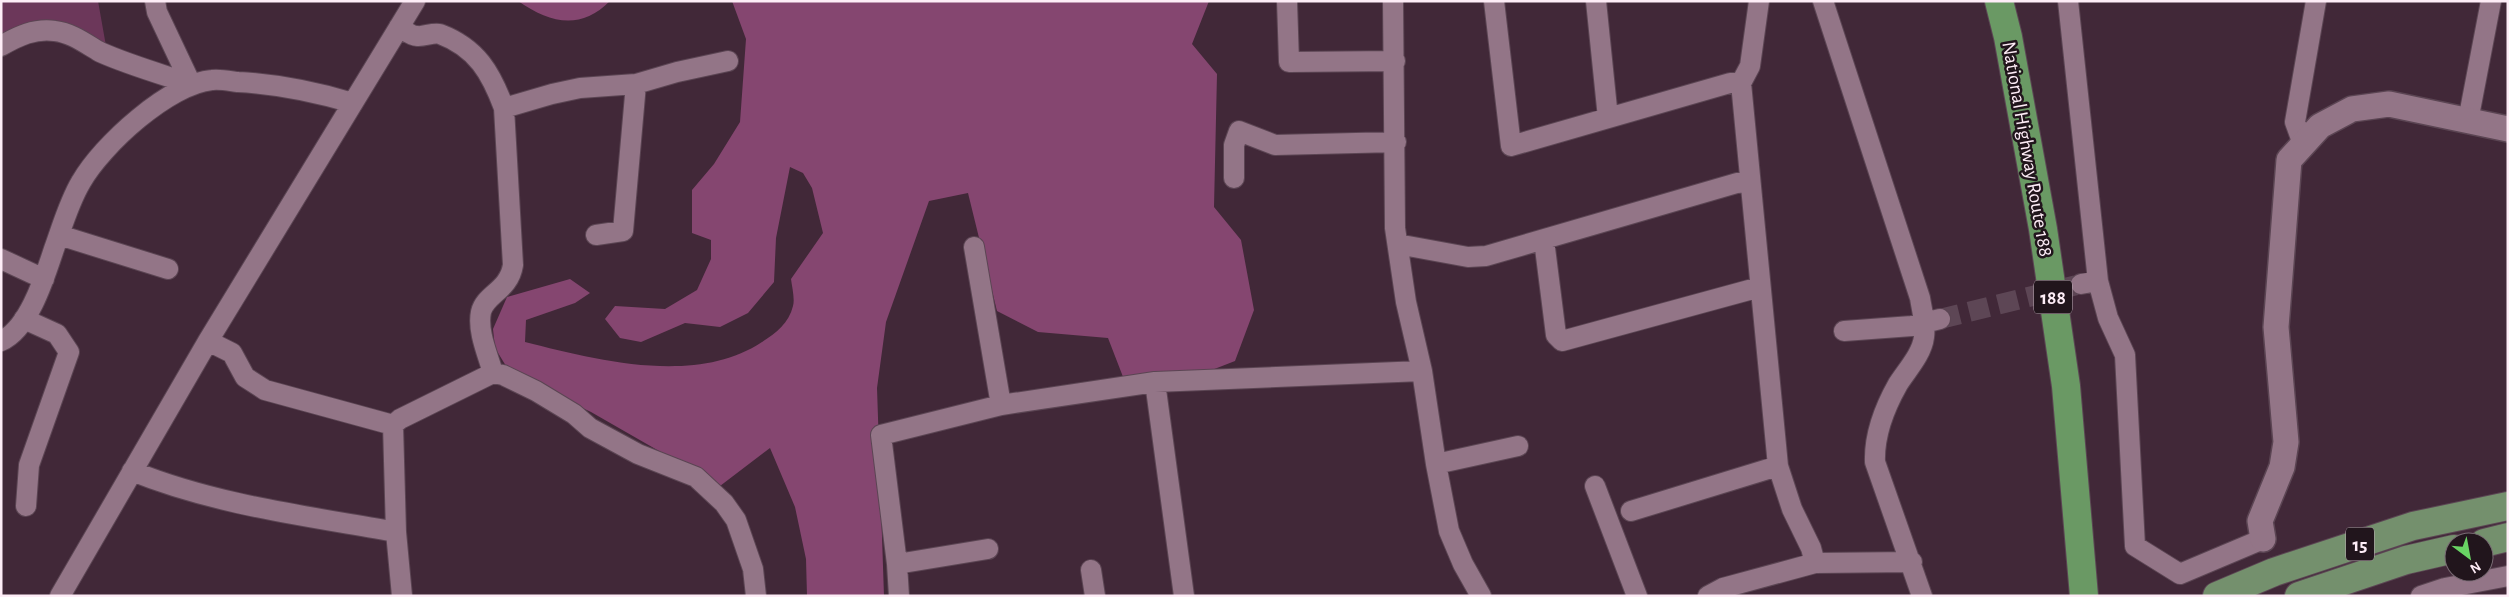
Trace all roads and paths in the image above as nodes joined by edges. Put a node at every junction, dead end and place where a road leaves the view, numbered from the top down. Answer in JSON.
{"nodes":[{"id":1,"x":155,"y":1,"type":"edge"},
{"id":2,"x":415,"y":1,"type":"edge"},
{"id":3,"x":1287,"y":1,"type":"edge"},
{"id":4,"x":1393,"y":1,"type":"edge"},
{"id":5,"x":1494,"y":1,"type":"edge"},
{"id":6,"x":1596,"y":1,"type":"edge"},
{"id":7,"x":1759,"y":1,"type":"edge"},
{"id":8,"x":1823,"y":1,"type":"edge"},
{"id":9,"x":1999,"y":1,"type":"edge"},
{"id":10,"x":2068,"y":1,"type":"edge"},
{"id":11,"x":2316,"y":1,"type":"edge"},
{"id":12,"x":2491,"y":1,"type":"edge"},
{"id":13,"x":400,"y":27,"type":"junction"},
{"id":14,"x":1,"y":46,"type":"edge"},
{"id":15,"x":728,"y":61,"type":"dead end"},
{"id":16,"x":1395,"y":61,"type":"junction"},
{"id":17,"x":1741,"y":83,"type":"junction"},
{"id":18,"x":190,"y":84,"type":"junction"},
{"id":19,"x":636,"y":84,"type":"junction"},
{"id":20,"x":353,"y":103,"type":"junction"},
{"id":21,"x":504,"y":108,"type":"junction"},
{"id":22,"x":1608,"y":118,"type":"junction"},
{"id":23,"x":2468,"y":120,"type":"junction"},
{"id":24,"x":2508,"y":129,"type":"edge"},
{"id":25,"x":1396,"y":142,"type":"junction"},
{"id":26,"x":2303,"y":144,"type":"junction"},
{"id":27,"x":1234,"y":178,"type":"dead end"},
{"id":28,"x":1749,"y":182,"type":"junction"},
{"id":29,"x":59,"y":235,"type":"junction"},
{"id":30,"x":596,"y":235,"type":"dead end"},
{"id":31,"x":1544,"y":240,"type":"junction"},
{"id":32,"x":974,"y":247,"type":"dead end"},
{"id":33,"x":1398,"y":247,"type":"junction"},
{"id":34,"x":1,"y":259,"type":"edge"},
{"id":35,"x":168,"y":269,"type":"dead end"},
{"id":36,"x":44,"y":279,"type":"junction"},
{"id":37,"x":1760,"y":287,"type":"junction"},
{"id":38,"x":24,"y":319,"type":"junction"},
{"id":39,"x":1932,"y":321,"type":"junction"},
{"id":40,"x":1844,"y":331,"type":"dead end"},
{"id":41,"x":1,"y":341,"type":"edge"},
{"id":42,"x":208,"y":341,"type":"junction"},
{"id":43,"x":1422,"y":370,"type":"junction"},
{"id":44,"x":493,"y":373,"type":"junction"},
{"id":45,"x":1155,"y":382,"type":"junction"},
{"id":46,"x":1001,"y":405,"type":"junction"},
{"id":47,"x":393,"y":425,"type":"junction"},
{"id":48,"x":1518,"y":446,"type":"dead end"},
{"id":49,"x":1436,"y":464,"type":"junction"},
{"id":50,"x":1778,"y":466,"type":"junction"},
{"id":51,"x":132,"y":471,"type":"junction"},
{"id":52,"x":1595,"y":486,"type":"dead end"},
{"id":53,"x":26,"y":506,"type":"dead end"},
{"id":54,"x":2508,"y":506,"type":"edge"},
{"id":55,"x":1631,"y":511,"type":"dead end"},
{"id":56,"x":396,"y":532,"type":"junction"},
{"id":57,"x":2508,"y":537,"type":"edge"},
{"id":58,"x":2262,"y":539,"type":"joint"},
{"id":59,"x":2494,"y":540,"type":"edge"},
{"id":60,"x":988,"y":549,"type":"dead end"},
{"id":61,"x":2444,"y":551,"type":"edge"},
{"id":62,"x":1912,"y":562,"type":"junction"},
{"id":63,"x":1815,"y":563,"type":"junction"},
{"id":64,"x":898,"y":564,"type":"junction"},
{"id":65,"x":1091,"y":570,"type":"dead end"},
{"id":66,"x":2508,"y":576,"type":"edge"},
{"id":67,"x":60,"y":596,"type":"edge"},
{"id":68,"x":402,"y":596,"type":"edge"},
{"id":69,"x":756,"y":596,"type":"edge"},
{"id":70,"x":899,"y":596,"type":"edge"},
{"id":71,"x":1095,"y":596,"type":"edge"},
{"id":72,"x":1184,"y":596,"type":"edge"},
{"id":73,"x":1481,"y":596,"type":"edge"},
{"id":74,"x":1637,"y":596,"type":"edge"},
{"id":75,"x":1708,"y":596,"type":"edge"},
{"id":76,"x":1922,"y":596,"type":"edge"},
{"id":77,"x":2084,"y":596,"type":"edge"},
{"id":78,"x":2217,"y":596,"type":"edge"},
{"id":79,"x":2299,"y":596,"type":"edge"},
{"id":80,"x":2421,"y":596,"type":"edge"}],
"edges":[{"from":1,"to":18,"type":"street"},
{"from":2,"to":13,"type":"street"},
{"from":3,"to":16,"type":"street"},
{"from":4,"to":16,"type":"street"},
{"from":5,"to":22,"type":"street"},
{"from":6,"to":22,"type":"street"},
{"from":7,"to":17,"type":"street"},
{"from":8,"to":39,"type":"street"},
{"from":9,"to":77,"type":"highway","name":"National Highway Route 188","number":"188"},
{"from":10,"to":58,"type":"street"},
{"from":11,"to":26,"type":"street"},
{"from":12,"to":23,"type":"street"},
{"from":13,"to":20,"type":"street"},
{"from":13,"to":21,"type":"street"},
{"from":14,"to":18,"type":"street"},
{"from":15,"to":19,"type":"street"},
{"from":16,"to":25,"type":"street"},
{"from":17,"to":22,"type":"street"},
{"from":17,"to":28,"type":"street"},
{"from":18,"to":20,"type":"street"},
{"from":18,"to":29,"type":"street"},
{"from":19,"to":21,"type":"street"},
{"from":19,"to":30,"type":"street"},
{"from":20,"to":42,"type":"street"},
{"from":21,"to":44,"type":"street"},
{"from":23,"to":24,"type":"street"},
{"from":23,"to":26,"type":"street"},
{"from":25,"to":27,"type":"street"},
{"from":25,"to":33,"type":"street"},
{"from":26,"to":58,"type":"street"},
{"from":28,"to":31,"type":"street"},
{"from":28,"to":37,"type":"street"},
{"from":29,"to":35,"type":"street"},
{"from":29,"to":36,"type":"street"},
{"from":31,"to":33,"type":"street"},
{"from":31,"to":37,"type":"street"},
{"from":32,"to":46,"type":"street"},
{"from":33,"to":43,"type":"street"},
{"from":34,"to":36,"type":"street"},
{"from":36,"to":38,"type":"street"},
{"from":37,"to":50,"type":"street"},
{"from":38,"to":41,"type":"street"},
{"from":38,"to":53,"type":"street"},
{"from":39,"to":40,"type":"street"},
{"from":39,"to":62,"type":"street"},
{"from":42,"to":47,"type":"street"},
{"from":42,"to":51,"type":"street"},
{"from":43,"to":45,"type":"street"},
{"from":43,"to":49,"type":"street"},
{"from":44,"to":47,"type":"street"},
{"from":44,"to":69,"type":"street"},
{"from":45,"to":46,"type":"street"},
{"from":45,"to":72,"type":"street"},
{"from":46,"to":64,"type":"street"},
{"from":47,"to":56,"type":"street"},
{"from":48,"to":49,"type":"street"},
{"from":49,"to":73,"type":"street"},
{"from":50,"to":55,"type":"street"},
{"from":50,"to":63,"type":"street"},
{"from":51,"to":56,"type":"street"},
{"from":51,"to":67,"type":"street"},
{"from":52,"to":74,"type":"street"},
{"from":54,"to":78,"type":"main road","number":"15"},
{"from":56,"to":68,"type":"street"},
{"from":57,"to":59,"type":"main road"},
{"from":60,"to":64,"type":"street"},
{"from":61,"to":79,"type":"main road","number":"15"},
{"from":62,"to":63,"type":"street"},
{"from":62,"to":76,"type":"street"},
{"from":63,"to":75,"type":"street"},
{"from":64,"to":70,"type":"street"},
{"from":65,"to":71,"type":"street"},
{"from":66,"to":80,"type":"street"}]}
